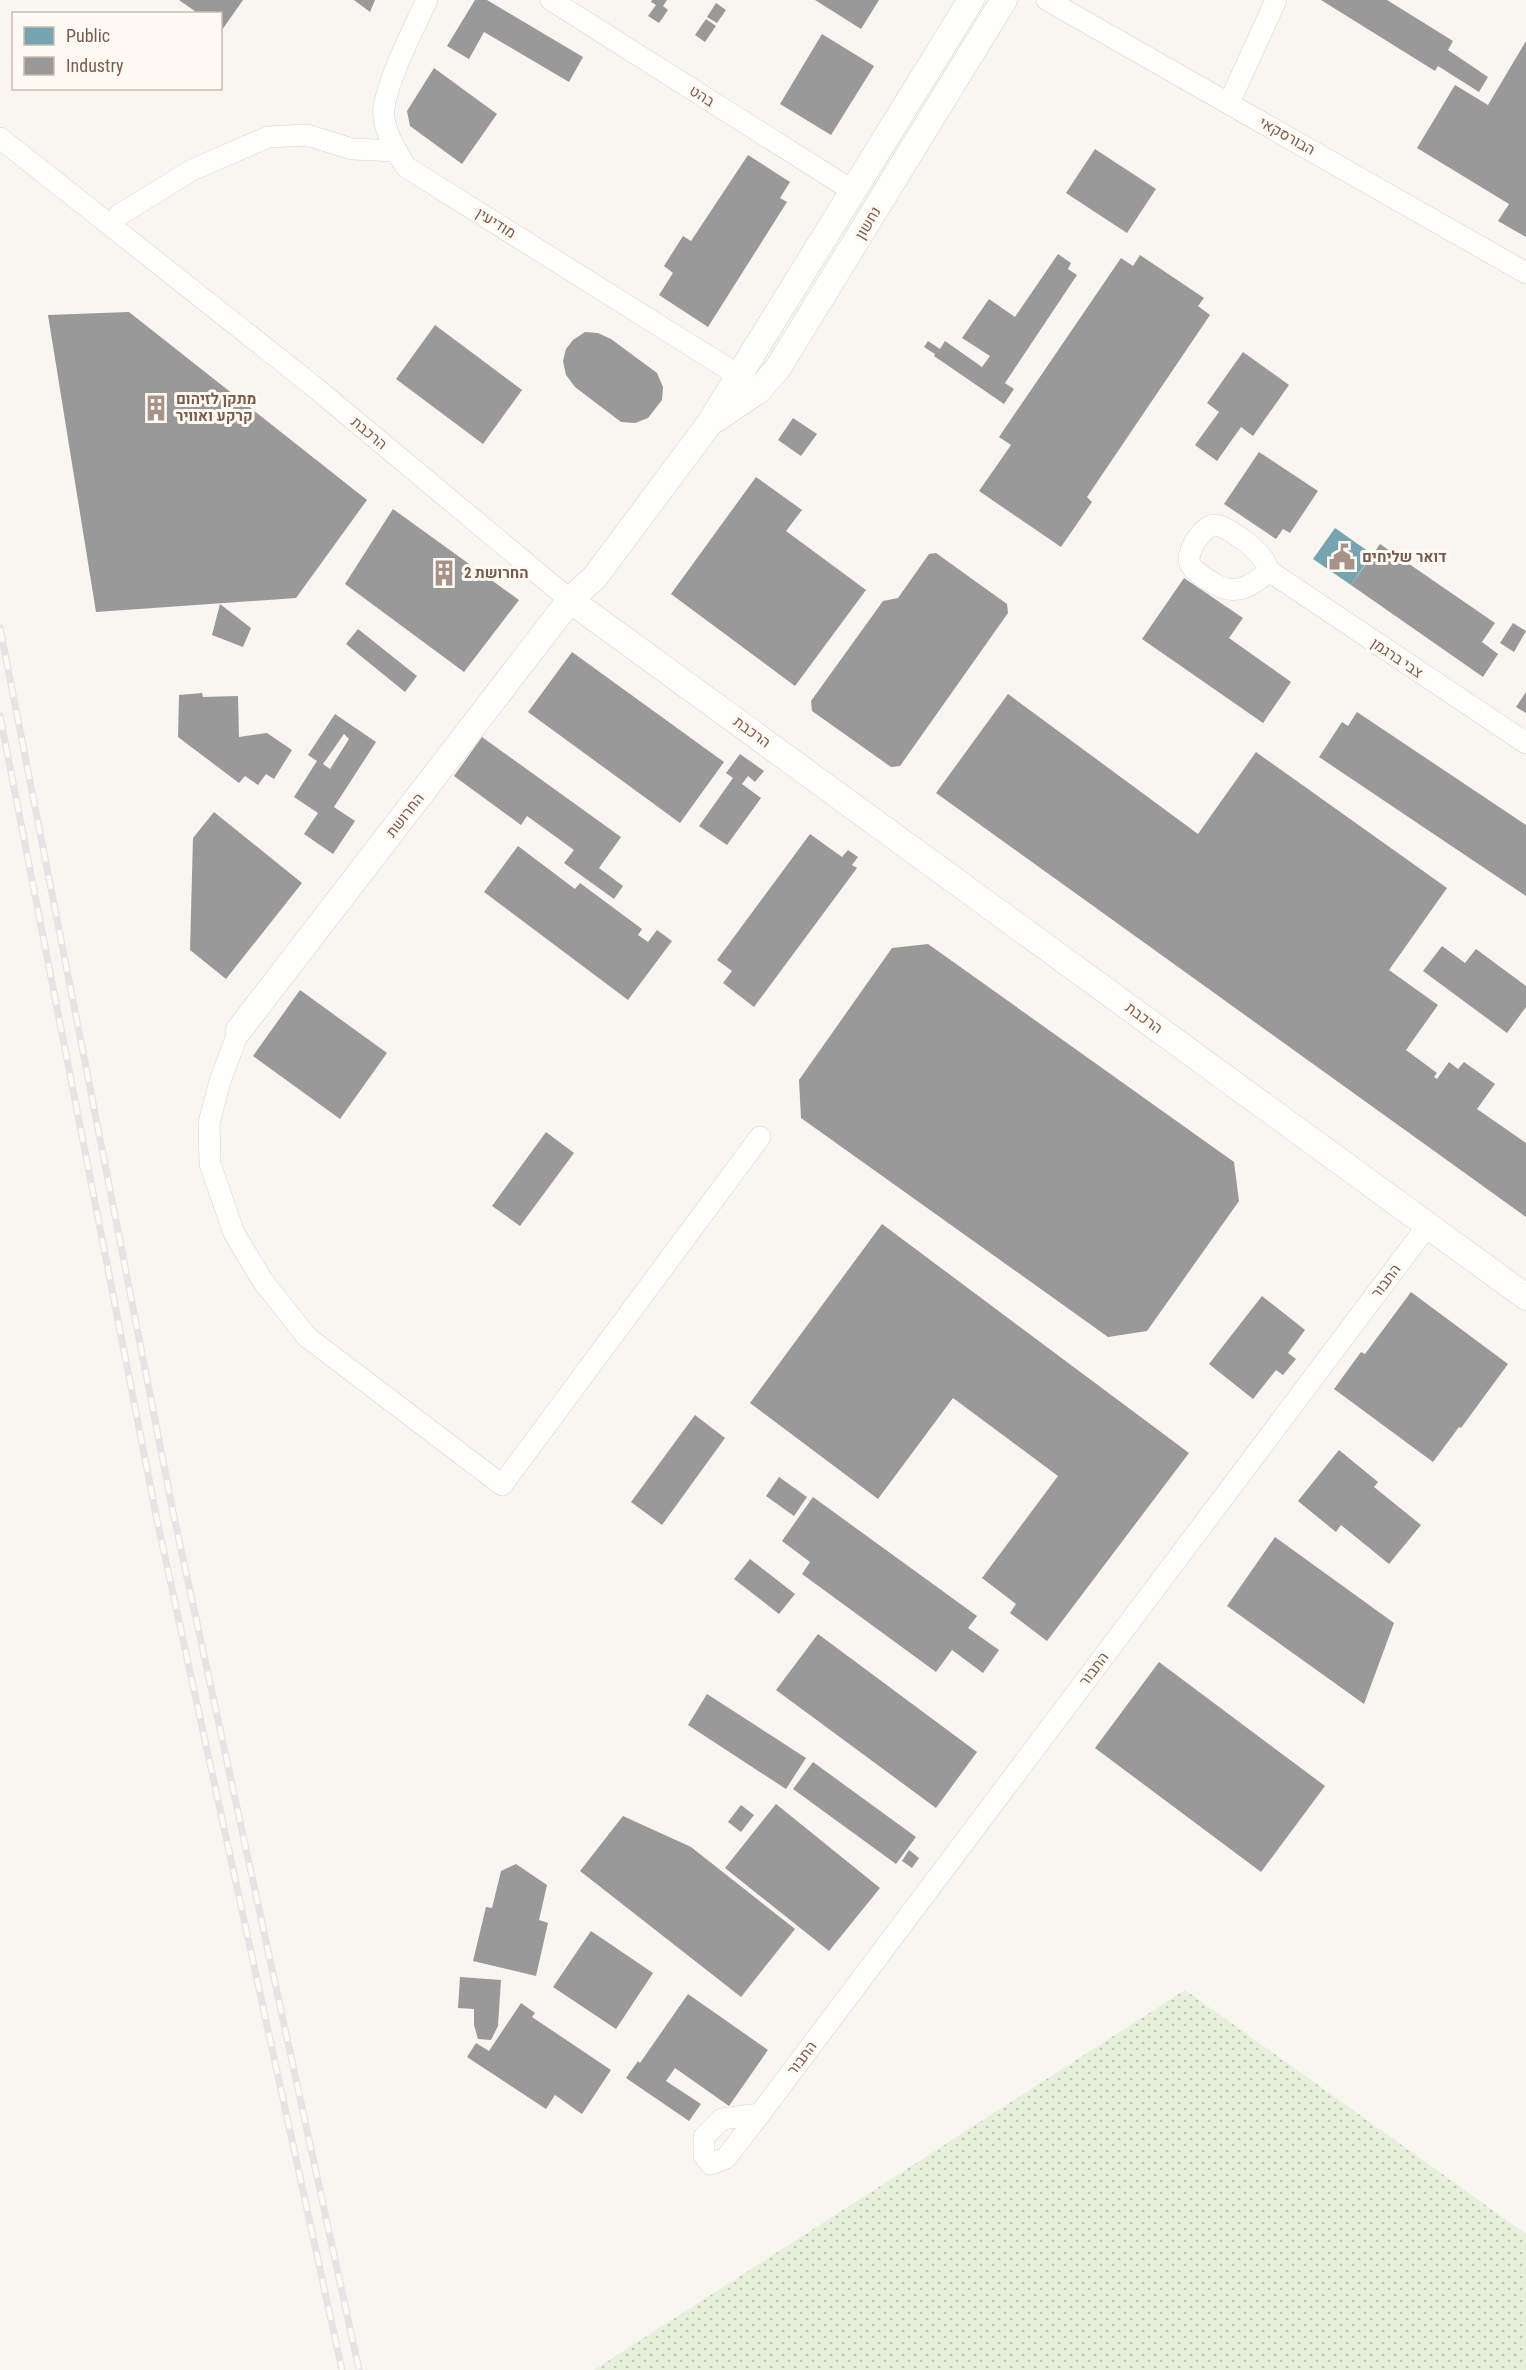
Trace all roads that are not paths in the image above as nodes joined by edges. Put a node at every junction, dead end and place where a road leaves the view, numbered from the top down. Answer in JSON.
{"nodes":[{"id":1,"x":426,"y":0,"type":"edge"},
{"id":2,"x":551,"y":0,"type":"edge"},
{"id":3,"x":971,"y":0,"type":"edge"},
{"id":4,"x":1004,"y":0,"type":"edge"},
{"id":5,"x":1047,"y":0,"type":"edge"},
{"id":6,"x":1276,"y":0,"type":"edge"},
{"id":7,"x":1229,"y":103,"type":"junction"},
{"id":8,"x":0,"y":138,"type":"edge"},
{"id":9,"x":396,"y":151,"type":"junction"},
{"id":10,"x":853,"y":191,"type":"junction"},
{"id":11,"x":119,"y":215,"type":"dead end"},
{"id":12,"x":1526,"y":273,"type":"edge"},
{"id":13,"x":738,"y":375,"type":"junction"},
{"id":14,"x":708,"y":424,"type":"junction"},
{"id":15,"x":1269,"y":572,"type":"dead end"},
{"id":16,"x":570,"y":600,"type":"junction"},
{"id":17,"x":1526,"y":743,"type":"edge"},
{"id":18,"x":239,"y":1030,"type":"joint"},
{"id":19,"x":760,"y":1137,"type":"dead end"},
{"id":20,"x":1428,"y":1225,"type":"junction"},
{"id":21,"x":1526,"y":1297,"type":"edge"},
{"id":22,"x":760,"y":2114,"type":"dead end"}],
"edges":[{"from":1,"to":9,"type":"street","name":"מודיעין"},
{"from":2,"to":10,"type":"street","name":"בהט"},
{"from":3,"to":10,"type":"street","name":"נחשון"},
{"from":4,"to":14,"type":"street","name":"נחשון"},
{"from":5,"to":7,"type":"street","name":"הבורסקאי"},
{"from":6,"to":7,"type":"street"},
{"from":7,"to":12,"type":"street","name":"הבורסקאי"},
{"from":8,"to":16,"type":"street","name":"הרכבת"},
{"from":9,"to":11,"type":"street"},
{"from":9,"to":13,"type":"street","name":"מודיעין"},
{"from":10,"to":13,"type":"street","name":"נחשון"},
{"from":13,"to":14,"type":"street","name":"נחשון"},
{"from":14,"to":16,"type":"street","name":"נחשון"},
{"from":15,"to":17,"type":"street","name":"צבי ברגמן"},
{"from":16,"to":18,"type":"street","name":"החרושת"},
{"from":16,"to":20,"type":"street","name":"הרכבת"},
{"from":18,"to":19,"type":"street"},
{"from":20,"to":21,"type":"street","name":"הרכבת"},
{"from":20,"to":22,"type":"street","name":"התבור"}]}
